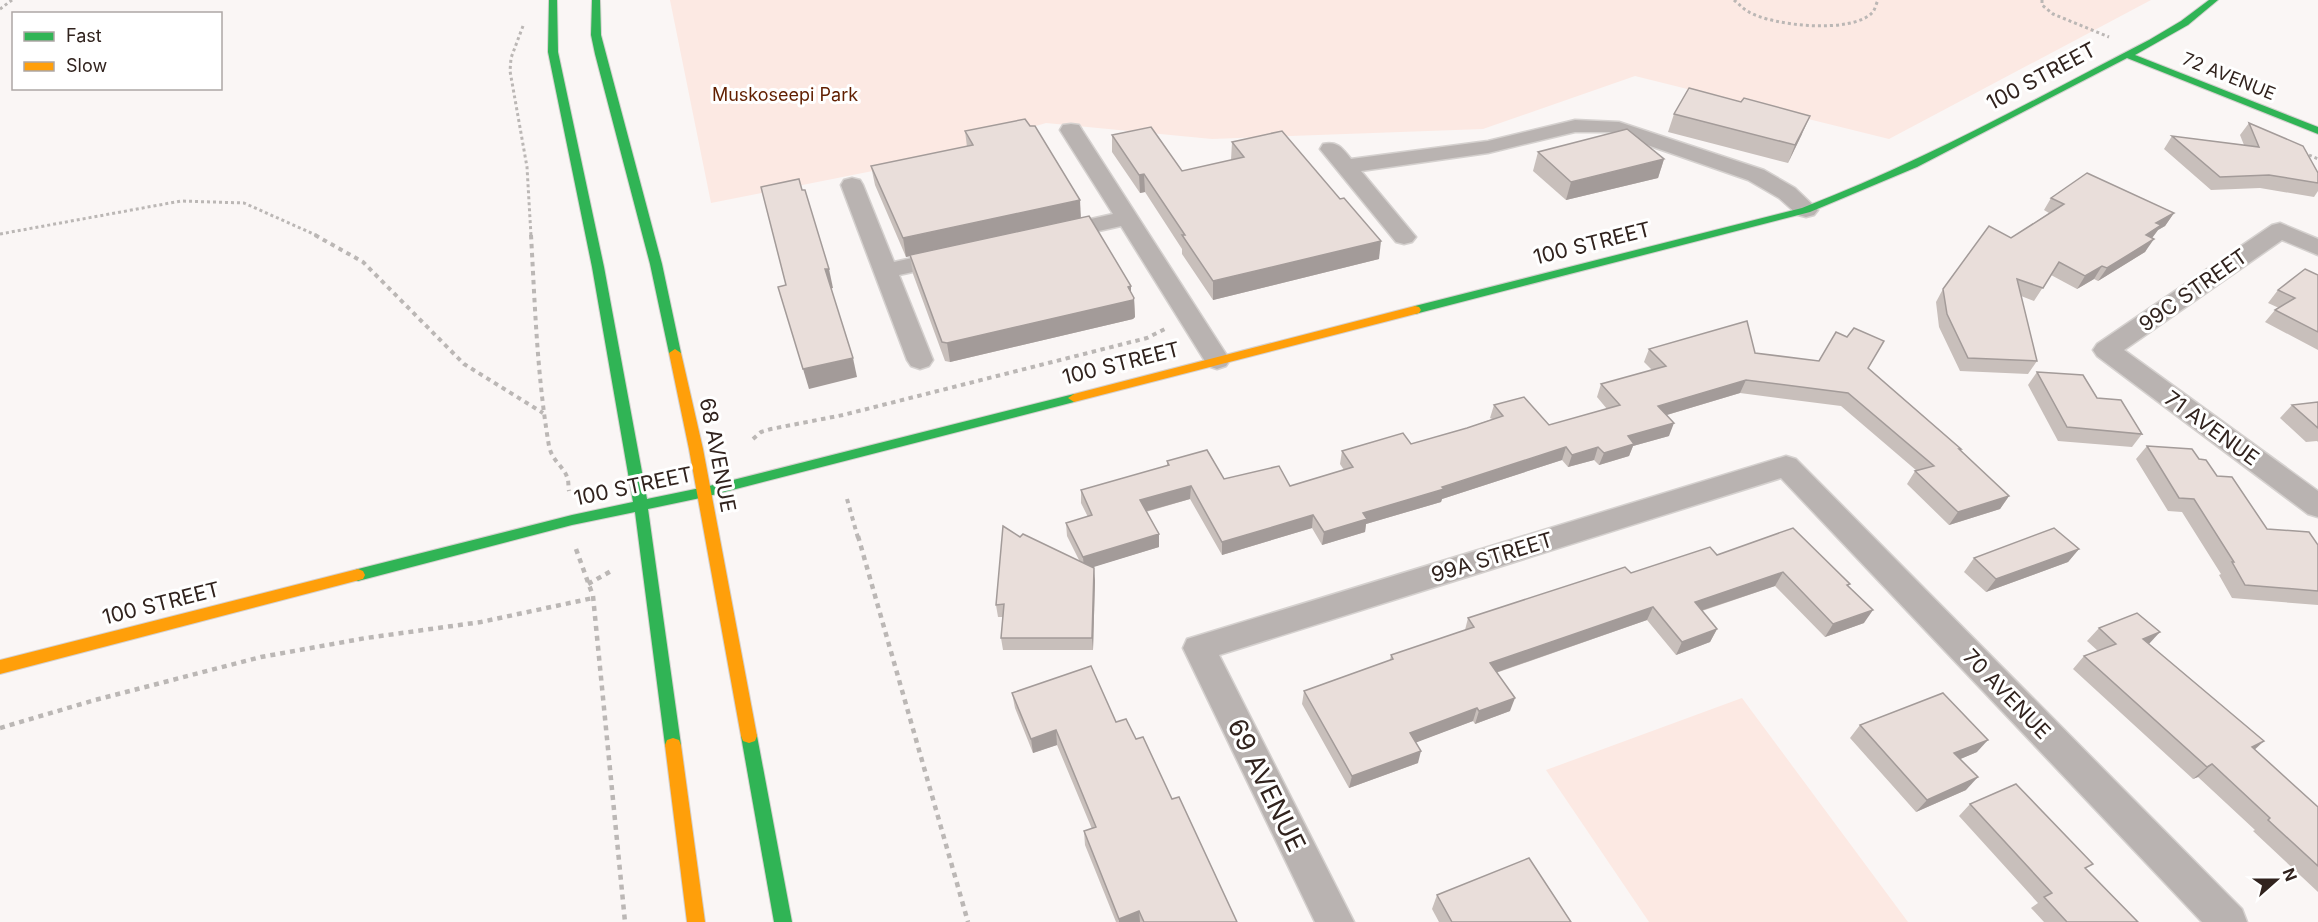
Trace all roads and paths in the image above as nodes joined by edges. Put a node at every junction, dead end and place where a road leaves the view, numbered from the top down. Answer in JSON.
{"nodes":[{"id":1,"x":12,"y":0,"type":"edge"},
{"id":2,"x":553,"y":0,"type":"edge"},
{"id":3,"x":596,"y":0,"type":"edge"},
{"id":4,"x":1734,"y":0,"type":"edge"},
{"id":5,"x":1878,"y":0,"type":"edge"},
{"id":6,"x":2214,"y":0,"type":"edge"},
{"id":7,"x":0,"y":9,"type":"edge"},
{"id":8,"x":525,"y":22,"type":"dead end"},
{"id":9,"x":2127,"y":55,"type":"junction"},
{"id":10,"x":1071,"y":130,"type":"dead end"},
{"id":11,"x":2318,"y":130,"type":"edge"},
{"id":12,"x":852,"y":185,"type":"dead end"},
{"id":13,"x":1806,"y":210,"type":"junction"},
{"id":14,"x":1127,"y":218,"type":"junction"},
{"id":15,"x":0,"y":234,"type":"edge"},
{"id":16,"x":1404,"y":237,"type":"dead end"},
{"id":17,"x":1035,"y":238,"type":"edge"},
{"id":18,"x":2318,"y":248,"type":"edge"},
{"id":19,"x":966,"y":254,"type":"edge"},
{"id":20,"x":885,"y":272,"type":"junction"},
{"id":21,"x":1183,"y":305,"type":"junction"},
{"id":22,"x":2106,"y":350,"type":"joint"},
{"id":23,"x":920,"y":360,"type":"dead end"},
{"id":24,"x":1217,"y":360,"type":"junction"},
{"id":25,"x":544,"y":413,"type":"junction"},
{"id":26,"x":753,"y":439,"type":"dead end"},
{"id":27,"x":1786,"y":466,"type":"joint"},
{"id":28,"x":567,"y":475,"type":"dead end"},
{"id":29,"x":705,"y":492,"type":"junction"},
{"id":30,"x":847,"y":499,"type":"dead end"},
{"id":31,"x":2318,"y":506,"type":"edge"},
{"id":32,"x":640,"y":507,"type":"junction"},
{"id":33,"x":576,"y":549,"type":"dead end"},
{"id":34,"x":613,"y":570,"type":"dead end"},
{"id":35,"x":588,"y":584,"type":"junction"},
{"id":36,"x":593,"y":598,"type":"junction"},
{"id":37,"x":1199,"y":648,"type":"joint"},
{"id":38,"x":0,"y":667,"type":"edge"},
{"id":39,"x":0,"y":728,"type":"edge"},
{"id":40,"x":625,"y":922,"type":"edge"},
{"id":41,"x":696,"y":922,"type":"edge"},
{"id":42,"x":783,"y":922,"type":"edge"},
{"id":43,"x":968,"y":922,"type":"edge"},
{"id":44,"x":1335,"y":922,"type":"edge"},
{"id":45,"x":2228,"y":922,"type":"edge"}],
"edges":[{"from":1,"to":7,"type":"path"},
{"from":2,"to":32,"type":"main road"},
{"from":3,"to":29,"type":"main road","name":"68 AVENUE"},
{"from":4,"to":5,"type":"path"},
{"from":6,"to":9,"type":"main road","name":"100 STREET"},
{"from":8,"to":25,"type":"path"},
{"from":9,"to":11,"type":"main road","name":"72 AVENUE"},
{"from":9,"to":13,"type":"main road","name":"100 STREET"},
{"from":10,"to":14,"type":"street"},
{"from":12,"to":20,"type":"street"},
{"from":13,"to":16,"type":"street"},
{"from":13,"to":24,"type":"main road","name":"100 STREET"},
{"from":14,"to":17,"type":"street"},
{"from":14,"to":21,"type":"street"},
{"from":15,"to":25,"type":"path"},
{"from":18,"to":22,"type":"street","name":"99C STREET"},
{"from":19,"to":20,"type":"street"},
{"from":20,"to":23,"type":"street"},
{"from":21,"to":24,"type":"street"},
{"from":21,"to":26,"type":"path"},
{"from":22,"to":31,"type":"street","name":"71 AVENUE"},
{"from":24,"to":29,"type":"main road","name":"100 STREET"},
{"from":25,"to":28,"type":"path"},
{"from":27,"to":37,"type":"street","name":"99A STREET"},
{"from":27,"to":45,"type":"street","name":"70 AVENUE"},
{"from":29,"to":32,"type":"main road","name":"100 STREET"},
{"from":29,"to":42,"type":"main road","name":"68 AVENUE"},
{"from":30,"to":43,"type":"path"},
{"from":32,"to":38,"type":"main road","name":"100 STREET"},
{"from":32,"to":41,"type":"main road"},
{"from":33,"to":35,"type":"path"},
{"from":34,"to":35,"type":"path"},
{"from":35,"to":36,"type":"path"},
{"from":36,"to":39,"type":"path"},
{"from":36,"to":40,"type":"path"},
{"from":37,"to":44,"type":"street","name":"69 AVENUE"}]}
